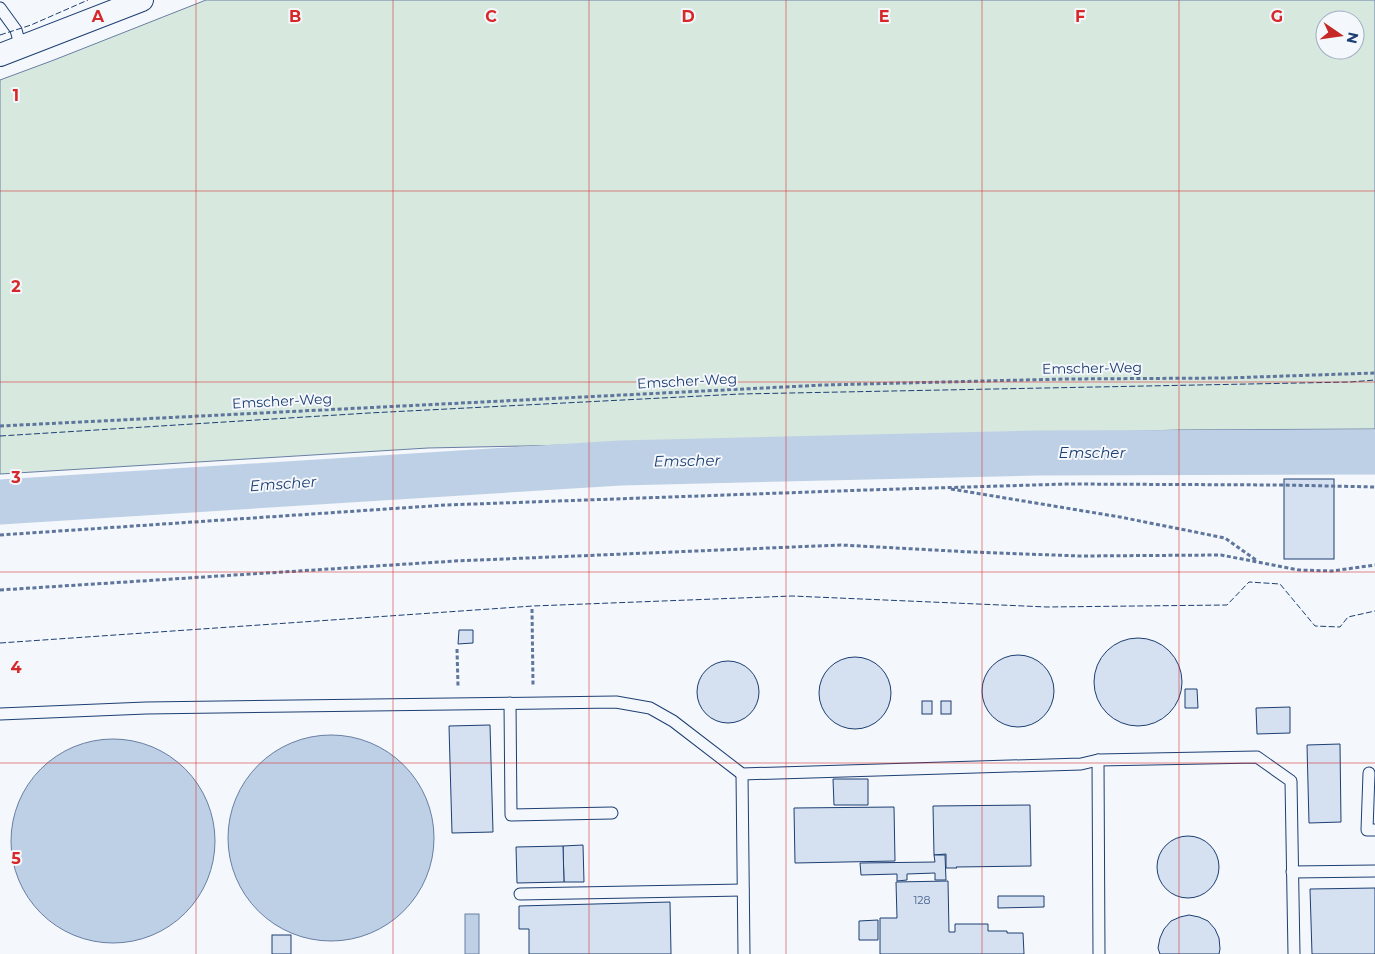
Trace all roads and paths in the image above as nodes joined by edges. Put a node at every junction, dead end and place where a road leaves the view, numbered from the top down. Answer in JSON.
{"nodes":[{"id":1,"x":142,"y":0,"type":"edge"},
{"id":2,"x":0,"y":8,"type":"edge"},
{"id":3,"x":21,"y":48,"type":"junction"},
{"id":4,"x":0,"y":55,"type":"edge"},
{"id":5,"x":1375,"y":373,"type":"edge"},
{"id":6,"x":0,"y":426,"type":"edge"},
{"id":7,"x":944,"y":487,"type":"junction"},
{"id":8,"x":1375,"y":487,"type":"edge"},
{"id":9,"x":0,"y":534,"type":"edge"},
{"id":10,"x":1258,"y":561,"type":"junction"},
{"id":11,"x":1375,"y":565,"type":"edge"},
{"id":12,"x":0,"y":590,"type":"edge"},
{"id":13,"x":532,"y":609,"type":"dead end"},
{"id":14,"x":457,"y":649,"type":"dead end"},
{"id":15,"x":510,"y":703,"type":"junction"},
{"id":16,"x":534,"y":703,"type":"junction"},
{"id":17,"x":458,"y":704,"type":"junction"},
{"id":18,"x":0,"y":714,"type":"edge"},
{"id":19,"x":1098,"y":760,"type":"junction"},
{"id":20,"x":1369,"y":773,"type":"dead end"},
{"id":21,"x":742,"y":774,"type":"junction"},
{"id":22,"x":612,"y":813,"type":"dead end"},
{"id":23,"x":1375,"y":830,"type":"edge"},
{"id":24,"x":1375,"y":871,"type":"edge"},
{"id":25,"x":1292,"y":872,"type":"junction"},
{"id":26,"x":743,"y":890,"type":"junction"},
{"id":27,"x":520,"y":894,"type":"dead end"},
{"id":28,"x":744,"y":954,"type":"edge"},
{"id":29,"x":1099,"y":954,"type":"edge"},
{"id":30,"x":1294,"y":954,"type":"edge"}],
"edges":[{"from":1,"to":3,"type":"street"},
{"from":2,"to":3,"type":"lane"},
{"from":3,"to":4,"type":"street"},
{"from":5,"to":6,"type":"path","name":"Emscher-Weg"},
{"from":7,"to":8,"type":"path"},
{"from":7,"to":9,"type":"path"},
{"from":7,"to":10,"type":"path"},
{"from":10,"to":11,"type":"path"},
{"from":10,"to":12,"type":"path"},
{"from":13,"to":16,"type":"path"},
{"from":14,"to":17,"type":"path"},
{"from":15,"to":16,"type":"lane"},
{"from":15,"to":17,"type":"lane"},
{"from":15,"to":22,"type":"lane"},
{"from":16,"to":21,"type":"lane"},
{"from":17,"to":18,"type":"lane"},
{"from":19,"to":21,"type":"lane"},
{"from":19,"to":25,"type":"lane"},
{"from":19,"to":29,"type":"lane"},
{"from":20,"to":23,"type":"lane"},
{"from":21,"to":26,"type":"lane"},
{"from":24,"to":25,"type":"lane"},
{"from":25,"to":30,"type":"lane"},
{"from":26,"to":27,"type":"lane"},
{"from":26,"to":28,"type":"lane"}]}
